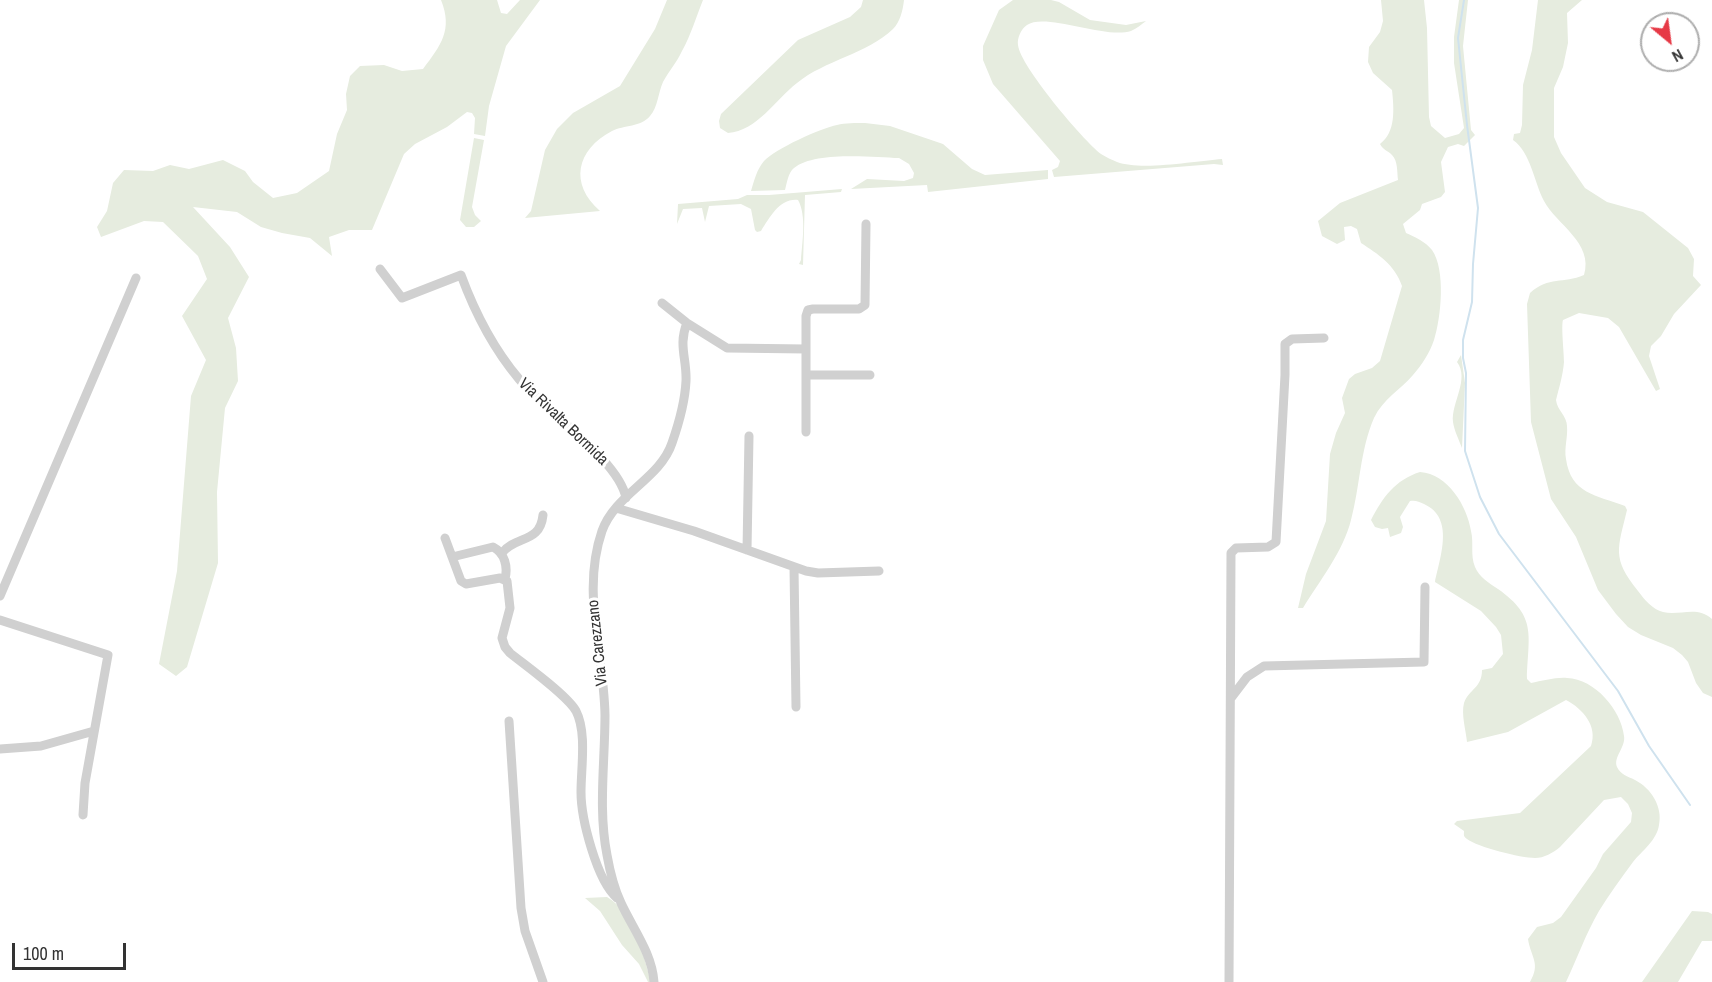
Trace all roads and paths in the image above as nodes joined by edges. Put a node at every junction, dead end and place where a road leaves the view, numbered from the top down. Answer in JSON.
{"nodes":[{"id":1,"x":866,"y":224,"type":"dead end"},
{"id":2,"x":380,"y":269,"type":"dead end"},
{"id":3,"x":136,"y":279,"type":"dead end"},
{"id":4,"x":662,"y":303,"type":"dead end"},
{"id":5,"x":687,"y":323,"type":"junction"},
{"id":6,"x":1324,"y":338,"type":"dead end"},
{"id":7,"x":806,"y":349,"type":"junction"},
{"id":8,"x":806,"y":375,"type":"junction"},
{"id":9,"x":870,"y":375,"type":"dead end"},
{"id":10,"x":806,"y":432,"type":"dead end"},
{"id":11,"x":749,"y":436,"type":"dead end"},
{"id":12,"x":626,"y":498,"type":"junction"},
{"id":13,"x":616,"y":508,"type":"junction"},
{"id":14,"x":543,"y":515,"type":"dead end"},
{"id":15,"x":445,"y":538,"type":"dead end"},
{"id":16,"x":747,"y":550,"type":"junction"},
{"id":17,"x":502,"y":553,"type":"junction"},
{"id":18,"x":452,"y":557,"type":"junction"},
{"id":19,"x":794,"y":567,"type":"junction"},
{"id":20,"x":879,"y":571,"type":"dead end"},
{"id":21,"x":505,"y":579,"type":"junction"},
{"id":22,"x":1425,"y":587,"type":"dead end"},
{"id":23,"x":0,"y":596,"type":"edge"},
{"id":24,"x":0,"y":620,"type":"edge"},
{"id":25,"x":1230,"y":699,"type":"junction"},
{"id":26,"x":796,"y":707,"type":"dead end"},
{"id":27,"x":509,"y":721,"type":"dead end"},
{"id":28,"x":94,"y":730,"type":"junction"},
{"id":29,"x":0,"y":749,"type":"edge"},
{"id":30,"x":83,"y":815,"type":"dead end"},
{"id":31,"x":619,"y":900,"type":"junction"},
{"id":32,"x":543,"y":982,"type":"edge"},
{"id":33,"x":654,"y":982,"type":"edge"},
{"id":34,"x":1229,"y":982,"type":"edge"}],
"edges":[{"from":1,"to":7,"type":"street"},
{"from":2,"to":12,"type":"street","name":"Via Rivalta Bormida"},
{"from":3,"to":23,"type":"street"},
{"from":4,"to":5,"type":"street"},
{"from":5,"to":7,"type":"street"},
{"from":5,"to":12,"type":"street","name":"Via Carezzano"},
{"from":6,"to":25,"type":"street"},
{"from":7,"to":8,"type":"street"},
{"from":8,"to":9,"type":"street"},
{"from":8,"to":10,"type":"street"},
{"from":11,"to":16,"type":"street"},
{"from":12,"to":13,"type":"street","name":"Via Carezzano"},
{"from":13,"to":16,"type":"street"},
{"from":13,"to":31,"type":"street","name":"Via Carezzano"},
{"from":14,"to":17,"type":"street"},
{"from":15,"to":18,"type":"street"},
{"from":16,"to":19,"type":"street"},
{"from":17,"to":18,"type":"street"},
{"from":17,"to":21,"type":"street"},
{"from":18,"to":21,"type":"street"},
{"from":19,"to":20,"type":"street"},
{"from":19,"to":26,"type":"street"},
{"from":21,"to":31,"type":"street"},
{"from":22,"to":25,"type":"street"},
{"from":24,"to":28,"type":"street"},
{"from":25,"to":34,"type":"street"},
{"from":27,"to":32,"type":"street"},
{"from":28,"to":29,"type":"street"},
{"from":28,"to":30,"type":"street"},
{"from":31,"to":33,"type":"street","name":"Via Carezzano"}]}
